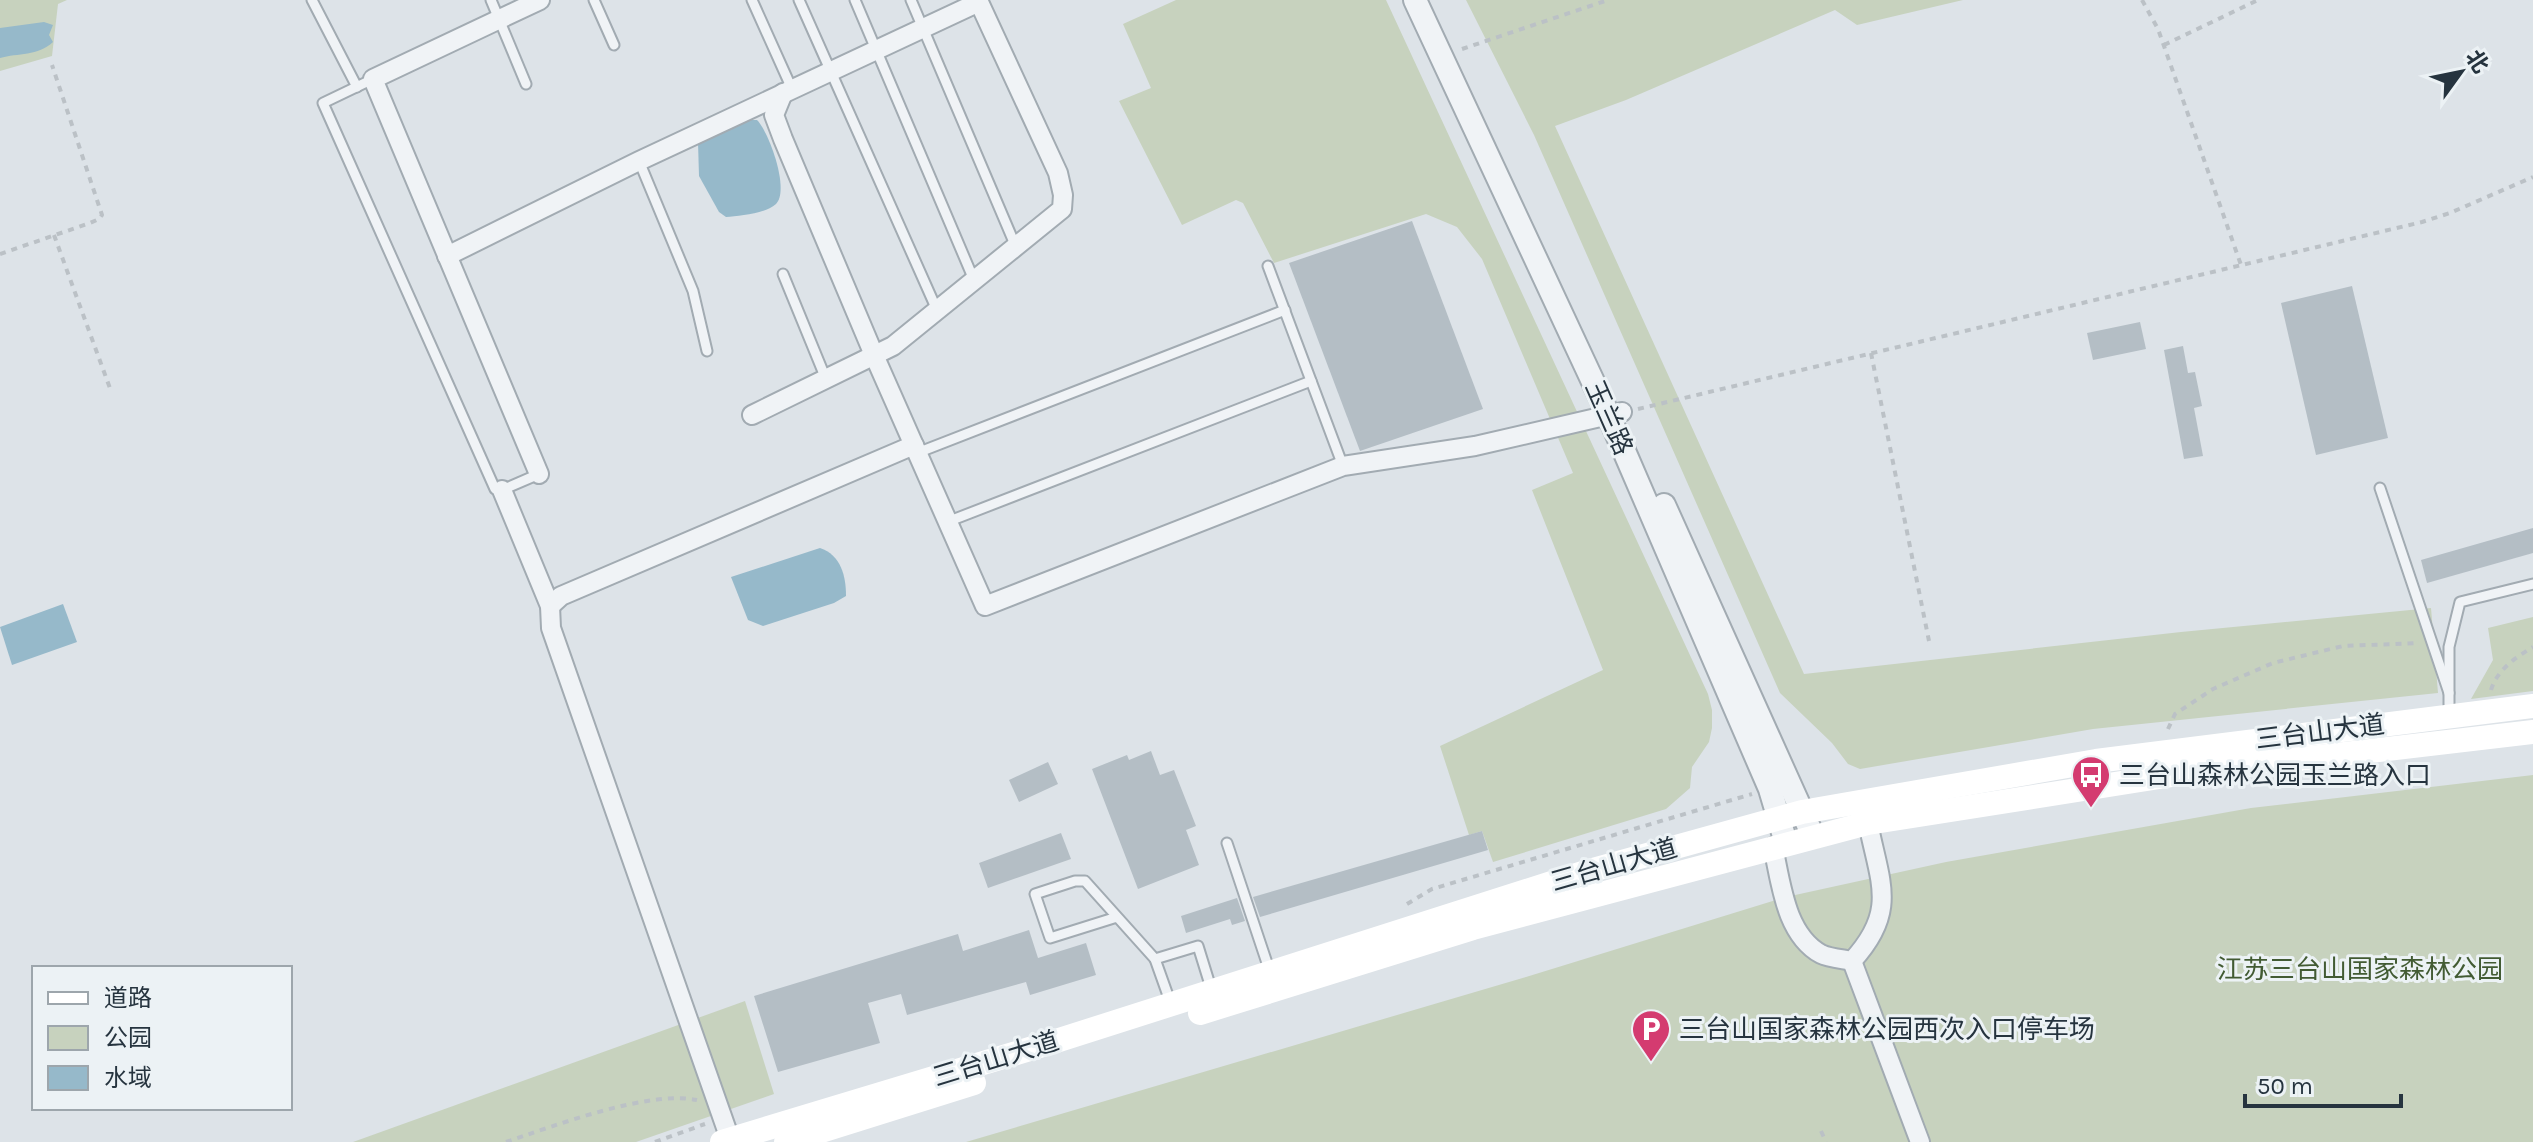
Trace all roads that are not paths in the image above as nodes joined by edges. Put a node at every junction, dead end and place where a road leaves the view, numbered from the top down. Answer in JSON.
{"nodes":[{"id":1,"x":312,"y":0,"type":"edge"},
{"id":2,"x":491,"y":0,"type":"edge"},
{"id":3,"x":540,"y":0,"type":"edge"},
{"id":4,"x":594,"y":0,"type":"edge"},
{"id":5,"x":752,"y":0,"type":"edge"},
{"id":6,"x":799,"y":0,"type":"edge"},
{"id":7,"x":855,"y":0,"type":"edge"},
{"id":8,"x":911,"y":0,"type":"edge"},
{"id":9,"x":1415,"y":0,"type":"edge"},
{"id":10,"x":1432,"y":0,"type":"edge"},
{"id":11,"x":978,"y":1,"type":"edge"},
{"id":12,"x":499,"y":20,"type":"junction"},
{"id":13,"x":923,"y":28,"type":"junction"},
{"id":14,"x":614,"y":45,"type":"dead end"},
{"id":15,"x":876,"y":50,"type":"junction"},
{"id":16,"x":830,"y":71,"type":"junction"},
{"id":17,"x":365,"y":83,"type":"junction"},
{"id":18,"x":526,"y":84,"type":"dead end"},
{"id":19,"x":788,"y":91,"type":"junction"},
{"id":20,"x":639,"y":161,"type":"junction"},
{"id":21,"x":1016,"y":247,"type":"junction"},
{"id":22,"x":447,"y":256,"type":"junction"},
{"id":23,"x":1268,"y":266,"type":"dead end"},
{"id":24,"x":783,"y":274,"type":"dead end"},
{"id":25,"x":974,"y":280,"type":"junction"},
{"id":26,"x":937,"y":310,"type":"junction"},
{"id":27,"x":1285,"y":310,"type":"junction"},
{"id":28,"x":707,"y":351,"type":"dead end"},
{"id":29,"x":874,"y":355,"type":"junction"},
{"id":30,"x":826,"y":379,"type":"junction"},
{"id":31,"x":1311,"y":381,"type":"junction"},
{"id":32,"x":1616,"y":414,"type":"junction"},
{"id":33,"x":752,"y":415,"type":"dead end"},
{"id":34,"x":915,"y":449,"type":"junction"},
{"id":35,"x":1343,"y":466,"type":"junction"},
{"id":36,"x":539,"y":474,"type":"joint"},
{"id":37,"x":2380,"y":488,"type":"dead end"},
{"id":38,"x":502,"y":490,"type":"junction"},
{"id":39,"x":947,"y":522,"type":"junction"},
{"id":40,"x":2533,"y":584,"type":"edge"},
{"id":41,"x":550,"y":606,"type":"junction"},
{"id":42,"x":2449,"y":704,"type":"junction"},
{"id":43,"x":2533,"y":706,"type":"edge"},
{"id":44,"x":2533,"y":732,"type":"edge"},
{"id":45,"x":1791,"y":815,"type":"junction"},
{"id":46,"x":1868,"y":823,"type":"junction"},
{"id":47,"x":1813,"y":836,"type":"junction"},
{"id":48,"x":1227,"y":843,"type":"dead end"},
{"id":49,"x":1779,"y":845,"type":"junction"},
{"id":50,"x":1117,"y":917,"type":"junction"},
{"id":51,"x":1155,"y":959,"type":"junction"},
{"id":52,"x":1852,"y":961,"type":"junction"},
{"id":53,"x":1273,"y":981,"type":"junction"},
{"id":54,"x":1212,"y":992,"type":"junction"},
{"id":55,"x":1171,"y":1005,"type":"junction"},
{"id":56,"x":727,"y":1135,"type":"edge"},
{"id":57,"x":786,"y":1142,"type":"edge"},
{"id":58,"x":1920,"y":1142,"type":"edge"}],
"edges":[{"from":1,"to":17,"type":"lane"},
{"from":2,"to":12,"type":"lane"},
{"from":3,"to":12,"type":"street"},
{"from":4,"to":14,"type":"lane"},
{"from":5,"to":19,"type":"lane"},
{"from":6,"to":16,"type":"lane"},
{"from":7,"to":15,"type":"lane"},
{"from":8,"to":13,"type":"lane"},
{"from":9,"to":32,"type":"street","name":"玉兰路"},
{"from":10,"to":32,"type":"street","name":"玉兰路"},
{"from":11,"to":13,"type":"street"},
{"from":11,"to":21,"type":"street"},
{"from":12,"to":17,"type":"street"},
{"from":12,"to":18,"type":"lane"},
{"from":13,"to":15,"type":"street"},
{"from":13,"to":21,"type":"lane"},
{"from":15,"to":16,"type":"street"},
{"from":15,"to":25,"type":"lane"},
{"from":16,"to":19,"type":"street"},
{"from":16,"to":26,"type":"lane"},
{"from":17,"to":22,"type":"street"},
{"from":17,"to":38,"type":"lane"},
{"from":19,"to":20,"type":"street"},
{"from":19,"to":29,"type":"street"},
{"from":20,"to":22,"type":"street"},
{"from":20,"to":28,"type":"lane"},
{"from":21,"to":25,"type":"street"},
{"from":22,"to":36,"type":"street"},
{"from":23,"to":27,"type":"lane"},
{"from":24,"to":30,"type":"lane"},
{"from":25,"to":26,"type":"street"},
{"from":26,"to":29,"type":"street"},
{"from":27,"to":31,"type":"lane"},
{"from":27,"to":34,"type":"lane"},
{"from":29,"to":30,"type":"street"},
{"from":29,"to":34,"type":"street"},
{"from":30,"to":33,"type":"street"},
{"from":31,"to":35,"type":"lane"},
{"from":31,"to":39,"type":"lane"},
{"from":32,"to":35,"type":"street"},
{"from":32,"to":45,"type":"street","name":"玉兰路"},
{"from":34,"to":39,"type":"street"},
{"from":34,"to":41,"type":"street"},
{"from":35,"to":39,"type":"street"},
{"from":36,"to":38,"type":"lane"},
{"from":37,"to":42,"type":"lane"},
{"from":38,"to":41,"type":"street"},
{"from":40,"to":42,"type":"lane"},
{"from":41,"to":56,"type":"street"},
{"from":42,"to":43,"type":"main road","name":"三台山大道"},
{"from":42,"to":45,"type":"main road","name":"三台山大道"},
{"from":44,"to":46,"type":"main road","name":"三台山大道"},
{"from":45,"to":47,"type":"street","name":"玉兰路"},
{"from":45,"to":49,"type":"street","name":"玉兰路"},
{"from":45,"to":53,"type":"main road","name":"三台山大道"},
{"from":46,"to":47,"type":"main road","name":"三台山大道"},
{"from":46,"to":52,"type":"street"},
{"from":47,"to":49,"type":"main road","name":"三台山大道"},
{"from":48,"to":53,"type":"lane"},
{"from":49,"to":52,"type":"street","name":"玉兰路"},
{"from":49,"to":53,"type":"main road","name":"三台山大道"},
{"from":50,"to":50,"type":"lane"},
{"from":50,"to":51,"type":"lane"},
{"from":51,"to":54,"type":"lane"},
{"from":51,"to":55,"type":"lane"},
{"from":52,"to":58,"type":"street"},
{"from":53,"to":54,"type":"main road","name":"三台山大道"},
{"from":53,"to":57,"type":"main road","name":"三台山大道"},
{"from":54,"to":55,"type":"main road","name":"三台山大道"},
{"from":55,"to":56,"type":"main road","name":"三台山大道"}]}
